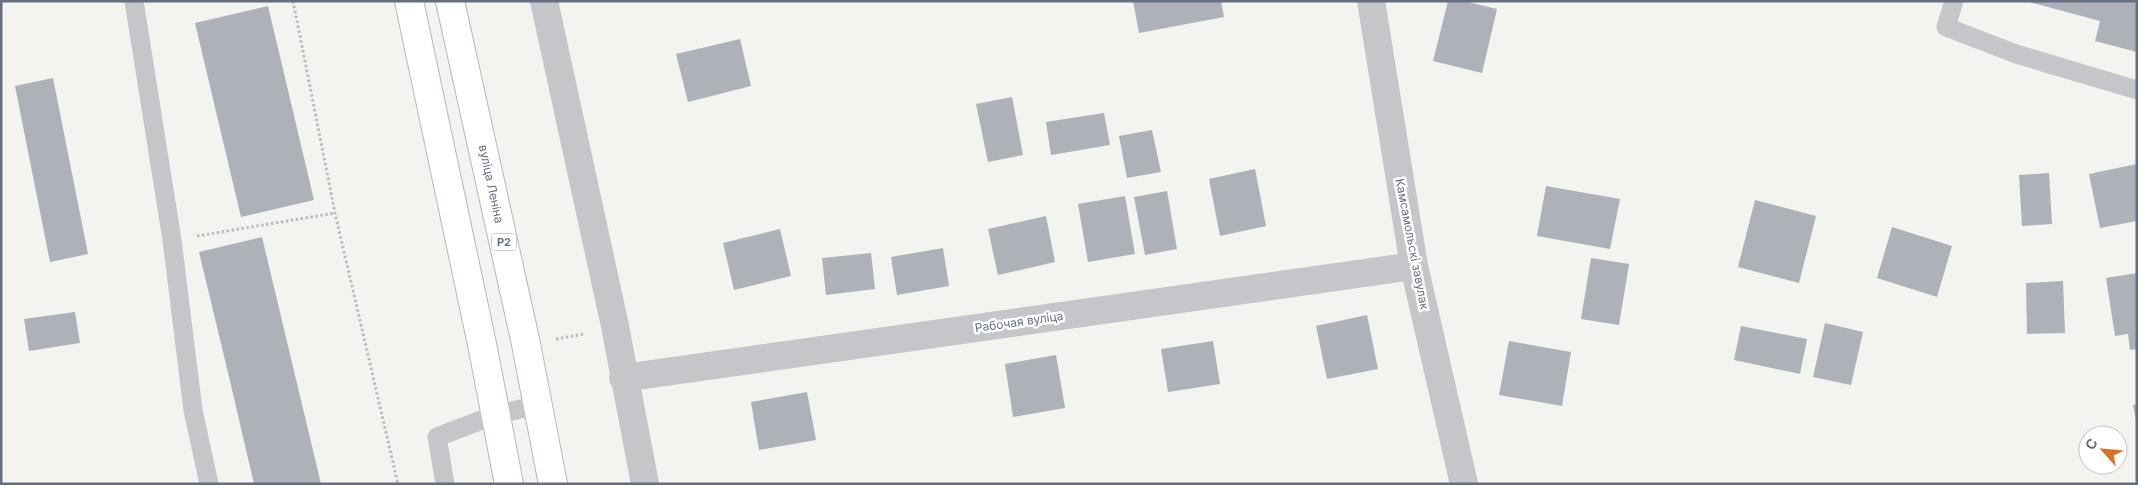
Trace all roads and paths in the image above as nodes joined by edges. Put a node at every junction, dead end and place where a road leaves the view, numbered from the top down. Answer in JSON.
{"nodes":[{"id":1,"x":134,"y":1,"type":"edge"},
{"id":2,"x":293,"y":1,"type":"edge"},
{"id":3,"x":409,"y":1,"type":"edge"},
{"id":4,"x":450,"y":1,"type":"edge"},
{"id":5,"x":544,"y":1,"type":"edge"},
{"id":6,"x":1371,"y":1,"type":"edge"},
{"id":7,"x":1954,"y":1,"type":"edge"},
{"id":8,"x":2137,"y":90,"type":"edge"},
{"id":9,"x":335,"y":213,"type":"junction"},
{"id":10,"x":172,"y":240,"type":"junction"},
{"id":11,"x":1414,"y":266,"type":"junction"},
{"id":12,"x":623,"y":378,"type":"junction"},
{"id":13,"x":537,"y":405,"type":"junction"},
{"id":14,"x":495,"y":415,"type":"junction"},
{"id":15,"x":209,"y":484,"type":"edge"},
{"id":16,"x":398,"y":484,"type":"edge"},
{"id":17,"x":445,"y":484,"type":"edge"},
{"id":18,"x":510,"y":484,"type":"edge"},
{"id":19,"x":553,"y":484,"type":"edge"},
{"id":20,"x":646,"y":484,"type":"edge"},
{"id":21,"x":1464,"y":484,"type":"edge"}],
"edges":[{"from":1,"to":10,"type":"lane"},
{"from":2,"to":9,"type":"path"},
{"from":3,"to":14,"type":"main road"},
{"from":4,"to":13,"type":"main road","name":"вуліца Леніна","number":"Р2"},
{"from":5,"to":12,"type":"street"},
{"from":6,"to":11,"type":"street","name":"Камсамольскі завулак"},
{"from":7,"to":8,"type":"lane"},
{"from":9,"to":10,"type":"path"},
{"from":9,"to":16,"type":"path"},
{"from":10,"to":15,"type":"lane"},
{"from":11,"to":12,"type":"street","name":"Рабочая вуліца"},
{"from":11,"to":21,"type":"street","name":"Камсамольскі завулак"},
{"from":12,"to":20,"type":"street"},
{"from":13,"to":14,"type":"lane"},
{"from":13,"to":19,"type":"main road","name":"вуліца Леніна","number":"Р2"},
{"from":14,"to":17,"type":"lane"},
{"from":14,"to":18,"type":"main road"}]}
